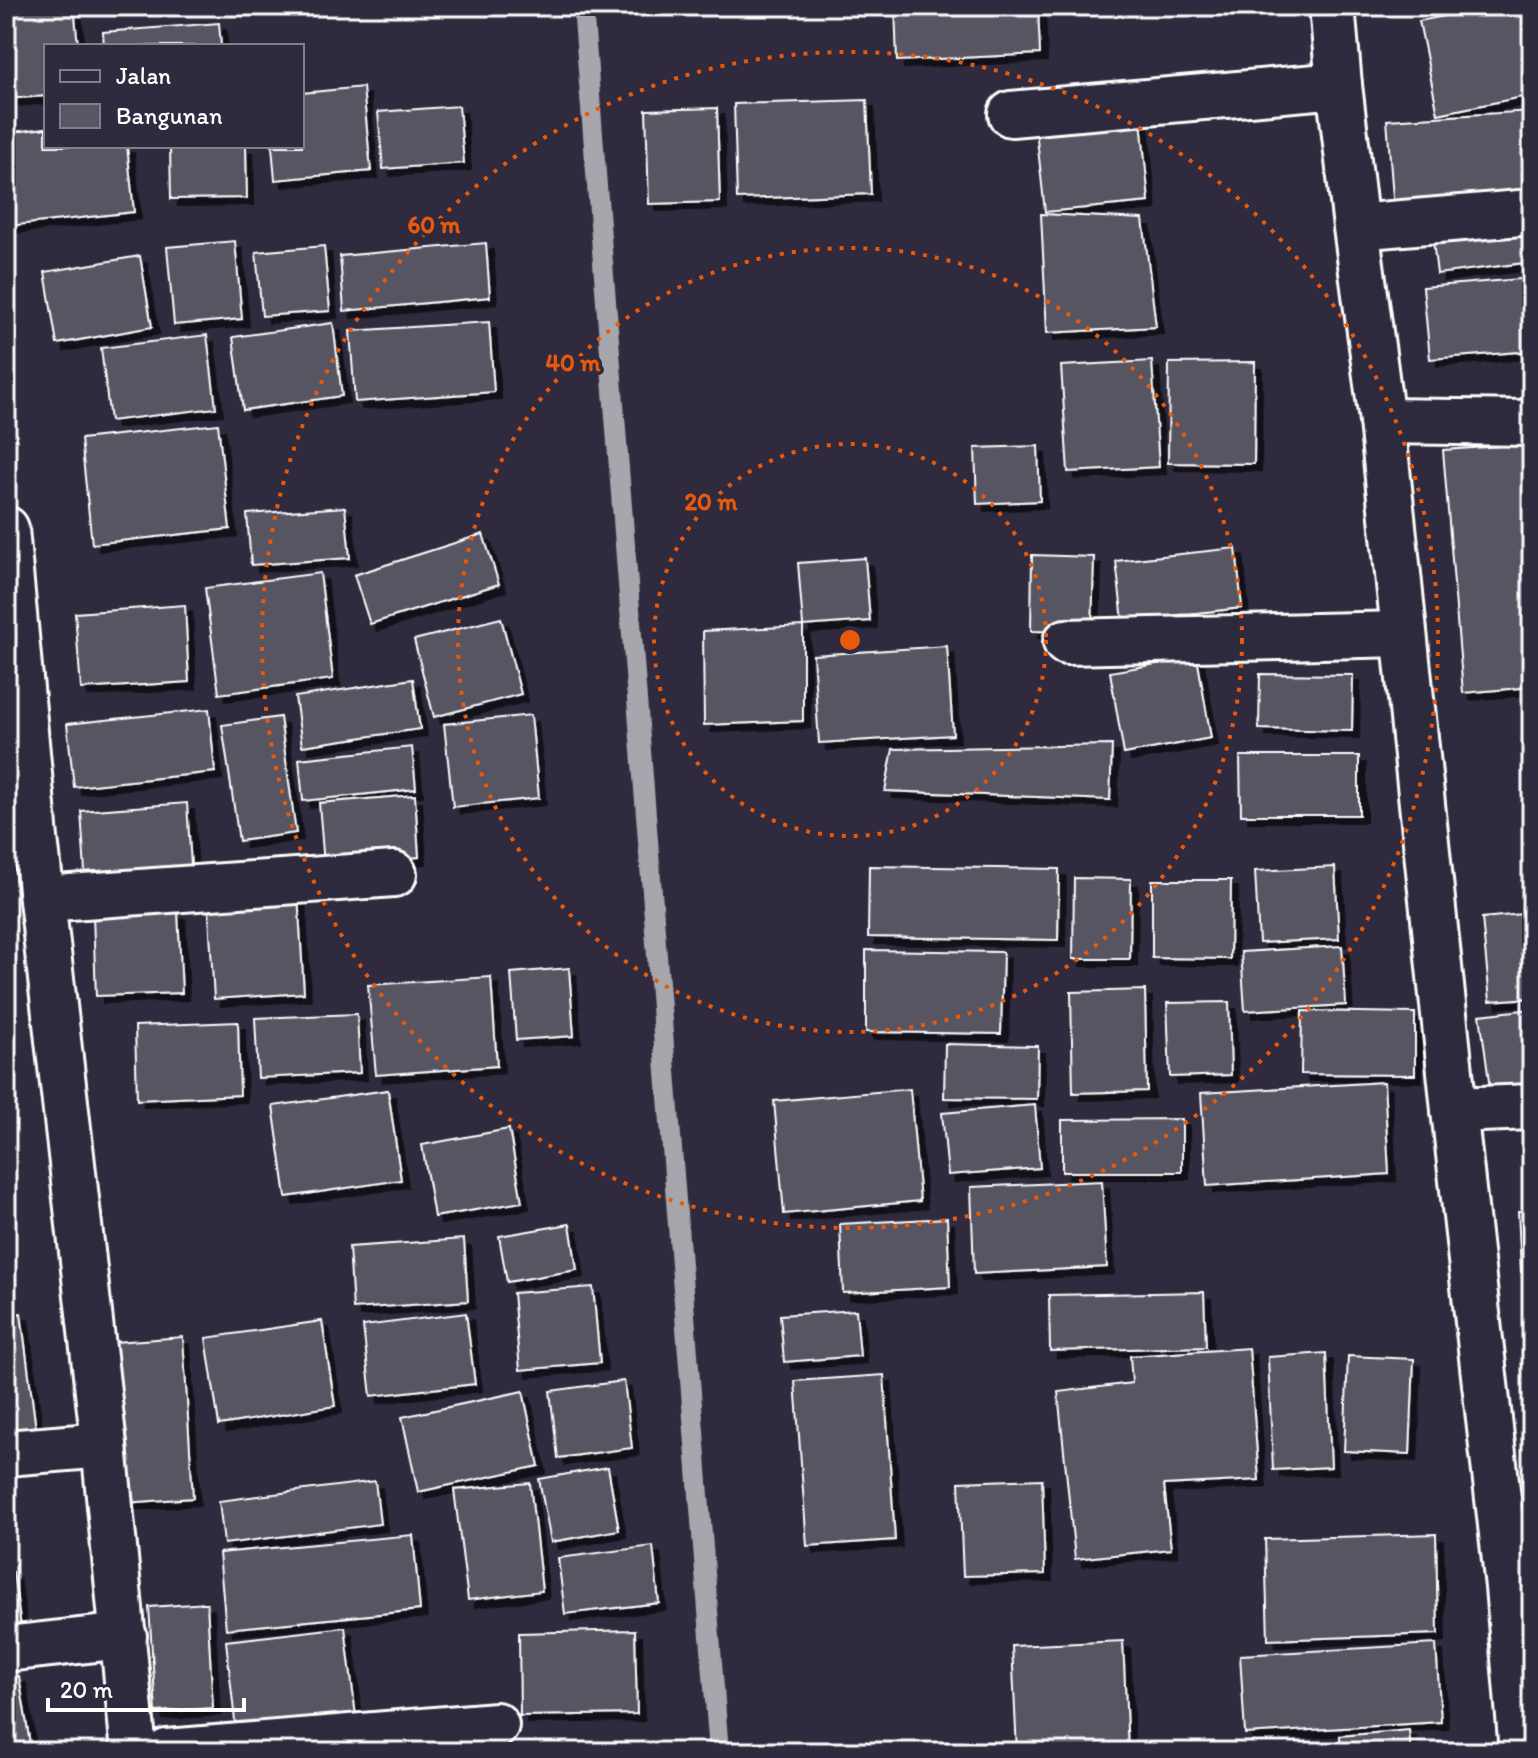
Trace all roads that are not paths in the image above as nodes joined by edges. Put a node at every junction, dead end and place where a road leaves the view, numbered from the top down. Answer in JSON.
{"nodes":[{"id":1,"x":1332,"y":6,"type":"edge"},
{"id":2,"x":1339,"y":85,"type":"junction"},
{"id":3,"x":1011,"y":114,"type":"dead end"},
{"id":4,"x":1532,"y":212,"type":"edge"},
{"id":5,"x":1356,"y":227,"type":"junction"},
{"id":6,"x":1382,"y":421,"type":"junction"},
{"id":7,"x":1532,"y":423,"type":"edge"},
{"id":8,"x":6,"y":529,"type":"edge"},
{"id":9,"x":1403,"y":634,"type":"junction"},
{"id":10,"x":1066,"y":642,"type":"dead end"},
{"id":11,"x":20,"y":839,"type":"edge"},
{"id":12,"x":394,"y":874,"type":"dead end"},
{"id":13,"x":42,"y":899,"type":"junction"},
{"id":14,"x":1532,"y":1107,"type":"edge"},
{"id":15,"x":1454,"y":1110,"type":"junction"},
{"id":16,"x":104,"y":1445,"type":"junction"},
{"id":17,"x":6,"y":1453,"type":"edge"},
{"id":18,"x":1520,"y":1587,"type":"edge"},
{"id":19,"x":124,"y":1636,"type":"junction"},
{"id":20,"x":6,"y":1649,"type":"edge"},
{"id":21,"x":496,"y":1725,"type":"dead end"},
{"id":22,"x":134,"y":1752,"type":"edge"},
{"id":23,"x":167,"y":1752,"type":"edge"},
{"id":24,"x":1522,"y":1752,"type":"edge"}],
"edges":[{"from":1,"to":2,"type":"street"},
{"from":2,"to":3,"type":"street"},
{"from":2,"to":5,"type":"street"},
{"from":4,"to":5,"type":"street"},
{"from":5,"to":6,"type":"street"},
{"from":6,"to":7,"type":"street"},
{"from":6,"to":9,"type":"street"},
{"from":8,"to":11,"type":"street"},
{"from":9,"to":10,"type":"street"},
{"from":9,"to":15,"type":"street"},
{"from":11,"to":13,"type":"street"},
{"from":12,"to":13,"type":"street"},
{"from":13,"to":16,"type":"street"},
{"from":14,"to":15,"type":"street"},
{"from":15,"to":18,"type":"street"},
{"from":16,"to":17,"type":"street"},
{"from":16,"to":19,"type":"street"},
{"from":18,"to":24,"type":"street"},
{"from":19,"to":20,"type":"street"},
{"from":19,"to":22,"type":"street"},
{"from":21,"to":23,"type":"street"}]}
